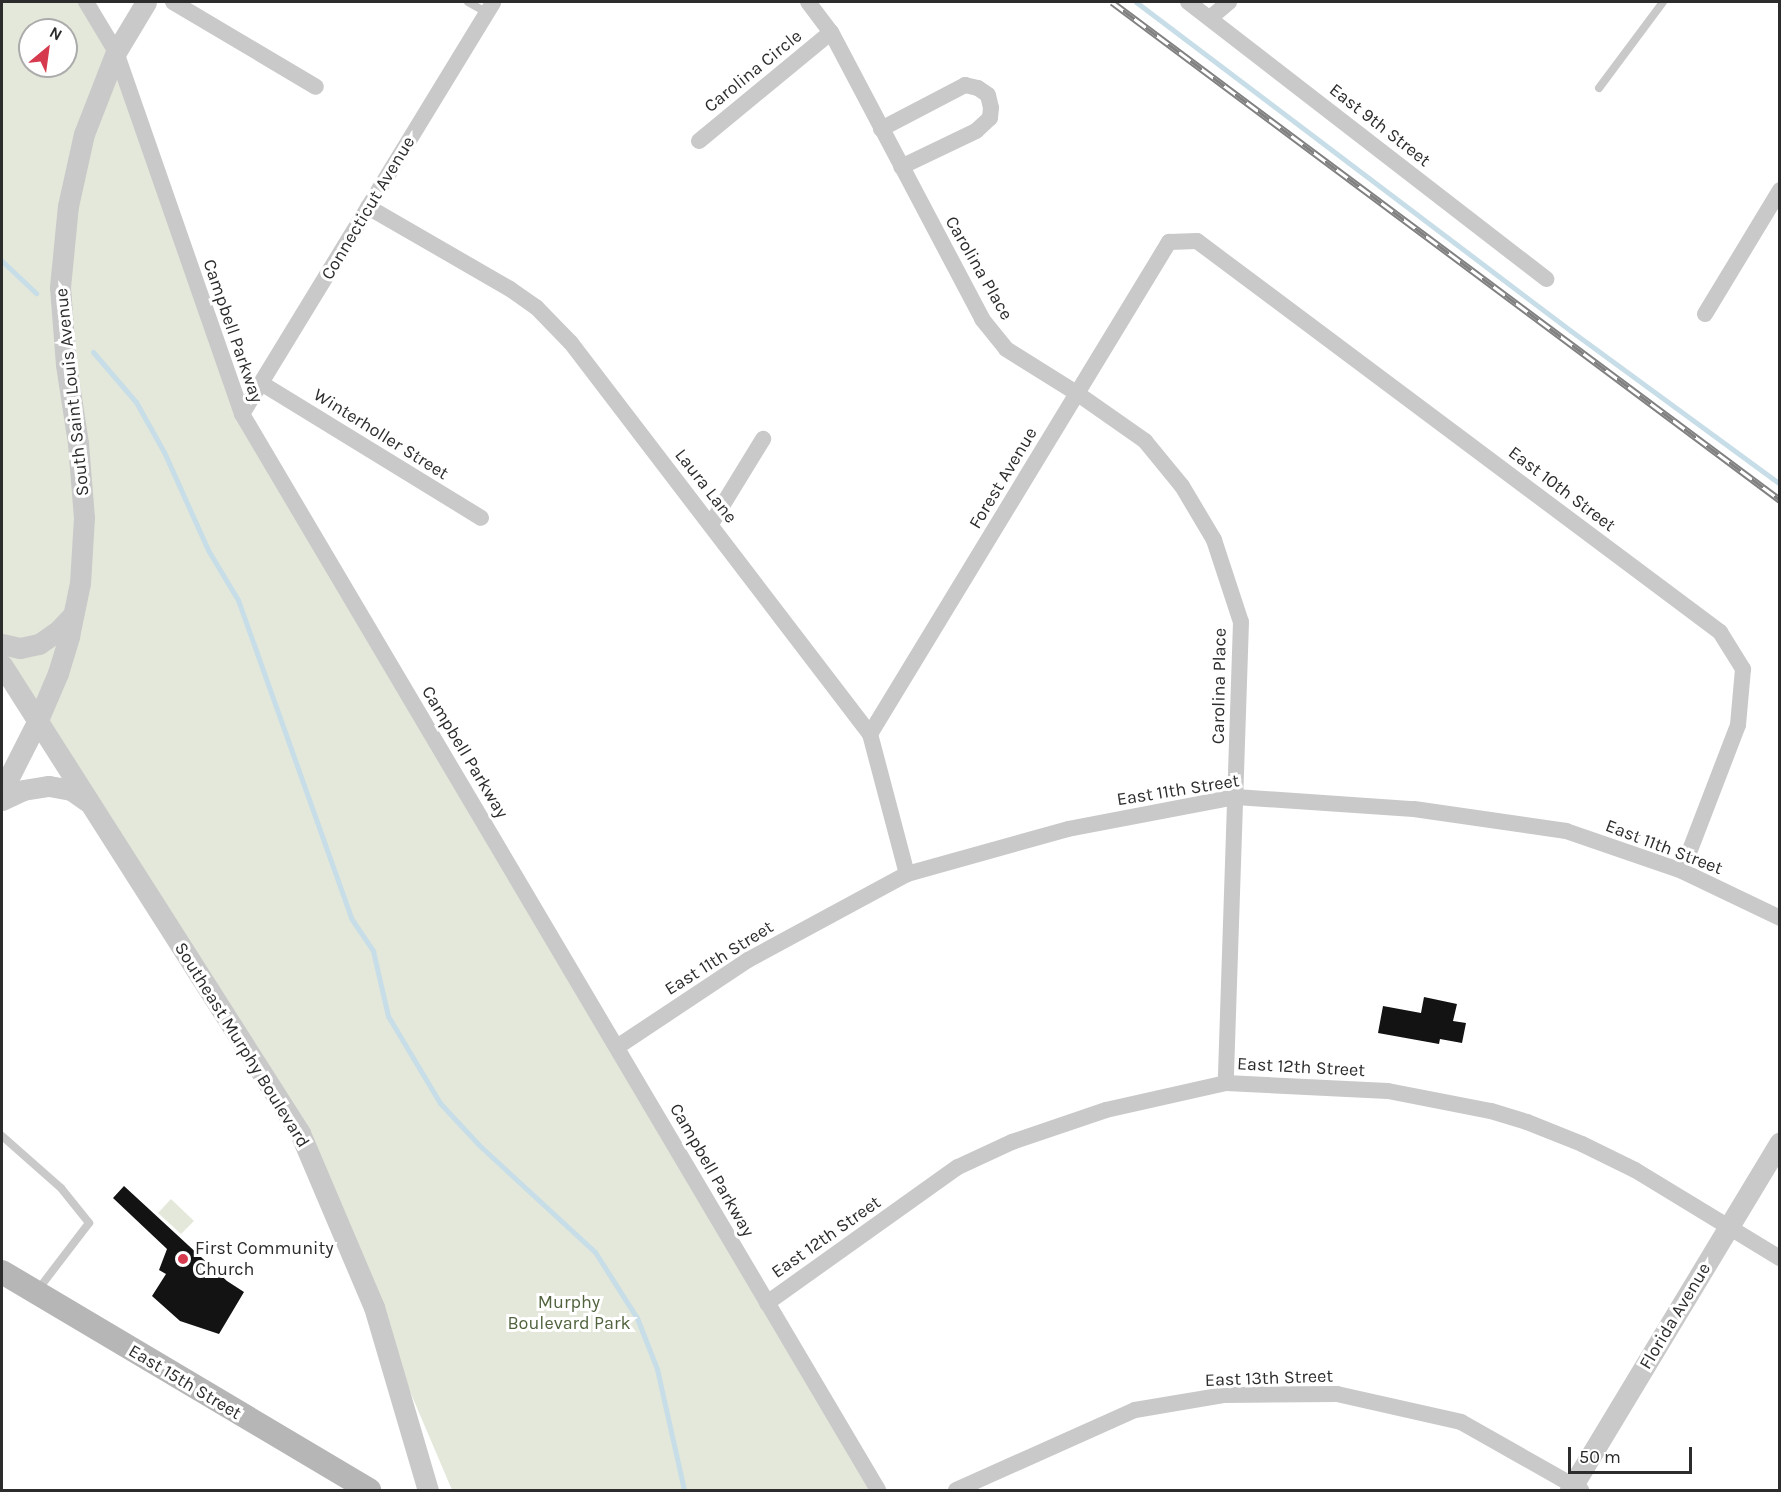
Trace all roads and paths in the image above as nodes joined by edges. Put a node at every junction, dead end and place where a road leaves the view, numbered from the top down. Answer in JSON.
{"nodes":[{"id":1,"x":87,"y":2,"type":"edge"},
{"id":2,"x":146,"y":2,"type":"edge"},
{"id":3,"x":173,"y":2,"type":"edge"},
{"id":4,"x":468,"y":2,"type":"edge"},
{"id":5,"x":808,"y":2,"type":"edge"},
{"id":6,"x":1188,"y":2,"type":"edge"},
{"id":7,"x":1229,"y":2,"type":"edge"},
{"id":8,"x":1663,"y":2,"type":"edge"},
{"id":9,"x":490,"y":7,"type":"edge"},
{"id":10,"x":1210,"y":18,"type":"junction"},
{"id":11,"x":831,"y":32,"type":"junction"},
{"id":12,"x":116,"y":52,"type":"junction"},
{"id":13,"x":316,"y":87,"type":"dead end"},
{"id":14,"x":1599,"y":88,"type":"dead end"},
{"id":15,"x":881,"y":129,"type":"junction"},
{"id":16,"x":699,"y":141,"type":"dead end"},
{"id":17,"x":901,"y":167,"type":"junction"},
{"id":18,"x":1779,"y":190,"type":"edge"},
{"id":19,"x":368,"y":207,"type":"junction"},
{"id":20,"x":1169,"y":242,"type":"joint"},
{"id":21,"x":1548,"y":279,"type":"dead end"},
{"id":22,"x":1705,"y":314,"type":"dead end"},
{"id":23,"x":261,"y":383,"type":"junction"},
{"id":24,"x":1078,"y":394,"type":"junction"},
{"id":25,"x":242,"y":414,"type":"junction"},
{"id":26,"x":763,"y":439,"type":"dead end"},
{"id":27,"x":481,"y":518,"type":"dead end"},
{"id":28,"x":711,"y":524,"type":"junction"},
{"id":29,"x":74,"y":615,"type":"junction"},
{"id":30,"x":2,"y":644,"type":"edge"},
{"id":31,"x":2,"y":665,"type":"edge"},
{"id":32,"x":38,"y":720,"type":"junction"},
{"id":33,"x":870,"y":734,"type":"junction"},
{"id":34,"x":2,"y":791,"type":"edge"},
{"id":35,"x":1236,"y":797,"type":"junction"},
{"id":36,"x":2,"y":800,"type":"edge"},
{"id":37,"x":92,"y":804,"type":"junction"},
{"id":38,"x":1682,"y":871,"type":"junction"},
{"id":39,"x":907,"y":874,"type":"junction"},
{"id":40,"x":1779,"y":918,"type":"edge"},
{"id":41,"x":617,"y":1047,"type":"junction"},
{"id":42,"x":1226,"y":1083,"type":"junction"},
{"id":43,"x":2,"y":1137,"type":"edge"},
{"id":44,"x":1779,"y":1142,"type":"edge"},
{"id":45,"x":1728,"y":1227,"type":"junction"},
{"id":46,"x":1779,"y":1258,"type":"edge"},
{"id":47,"x":2,"y":1272,"type":"edge"},
{"id":48,"x":36,"y":1293,"type":"junction"},
{"id":49,"x":767,"y":1303,"type":"junction"},
{"id":50,"x":1574,"y":1489,"type":"edge"},
{"id":51,"x":369,"y":1491,"type":"edge"},
{"id":52,"x":428,"y":1491,"type":"edge"},
{"id":53,"x":878,"y":1491,"type":"edge"},
{"id":54,"x":956,"y":1491,"type":"edge"}],
"edges":[{"from":1,"to":12,"type":"street","name":"Campbell Parkway"},
{"from":2,"to":12,"type":"street","name":"South Saint Louis Avenue"},
{"from":3,"to":13,"type":"street"},
{"from":4,"to":9,"type":"lane"},
{"from":5,"to":11,"type":"street","name":"Carolina Place"},
{"from":6,"to":10,"type":"street","name":"East 9th Street"},
{"from":7,"to":10,"type":"street"},
{"from":8,"to":14,"type":"lane"},
{"from":9,"to":19,"type":"street","name":"Connecticut Avenue"},
{"from":10,"to":21,"type":"street","name":"East 9th Street"},
{"from":11,"to":15,"type":"street","name":"Carolina Place"},
{"from":11,"to":16,"type":"street","name":"Carolina Circle"},
{"from":12,"to":25,"type":"street","name":"Campbell Parkway"},
{"from":12,"to":29,"type":"street","name":"South Saint Louis Avenue"},
{"from":15,"to":17,"type":"street","name":"Carolina Place"},
{"from":15,"to":17,"type":"street"},
{"from":17,"to":24,"type":"street","name":"Carolina Place"},
{"from":18,"to":22,"type":"street"},
{"from":19,"to":23,"type":"street","name":"Connecticut Avenue"},
{"from":19,"to":28,"type":"street","name":"Laura Lane"},
{"from":20,"to":24,"type":"street","name":"Forest Avenue"},
{"from":20,"to":38,"type":"street","name":"East 10th Street"},
{"from":23,"to":25,"type":"street","name":"Connecticut Avenue"},
{"from":23,"to":27,"type":"street","name":"Winterholler Street"},
{"from":24,"to":33,"type":"street","name":"Forest Avenue"},
{"from":24,"to":35,"type":"street","name":"Carolina Place"},
{"from":25,"to":41,"type":"street","name":"Campbell Parkway"},
{"from":26,"to":28,"type":"street"},
{"from":28,"to":33,"type":"street","name":"Laura Lane"},
{"from":29,"to":30,"type":"street"},
{"from":29,"to":32,"type":"street","name":"South Saint Louis Avenue"},
{"from":31,"to":32,"type":"street","name":"Southeast Murphy Boulevard"},
{"from":32,"to":34,"type":"street"},
{"from":32,"to":37,"type":"street","name":"Southeast Murphy Boulevard"},
{"from":33,"to":39,"type":"street","name":"Laura Lane"},
{"from":35,"to":38,"type":"street","name":"East 11th Street"},
{"from":35,"to":39,"type":"street","name":"East 11th Street"},
{"from":35,"to":42,"type":"street","name":"Carolina Place"},
{"from":36,"to":37,"type":"street"},
{"from":37,"to":52,"type":"street","name":"Southeast Murphy Boulevard"},
{"from":38,"to":40,"type":"street","name":"East 11th Street"},
{"from":39,"to":41,"type":"street","name":"East 11th Street"},
{"from":41,"to":49,"type":"street","name":"Campbell Parkway"},
{"from":42,"to":45,"type":"street","name":"East 12th Street"},
{"from":42,"to":49,"type":"street","name":"East 12th Street"},
{"from":43,"to":48,"type":"lane"},
{"from":44,"to":45,"type":"street","name":"Florida Avenue"},
{"from":45,"to":46,"type":"street","name":"East 12th Street"},
{"from":45,"to":50,"type":"street","name":"Florida Avenue"},
{"from":47,"to":48,"type":"main road","name":"East 15th Street"},
{"from":48,"to":51,"type":"main road","name":"East 15th Street"},
{"from":49,"to":53,"type":"street","name":"Campbell Parkway"},
{"from":50,"to":54,"type":"street","name":"East 13th Street"}]}
